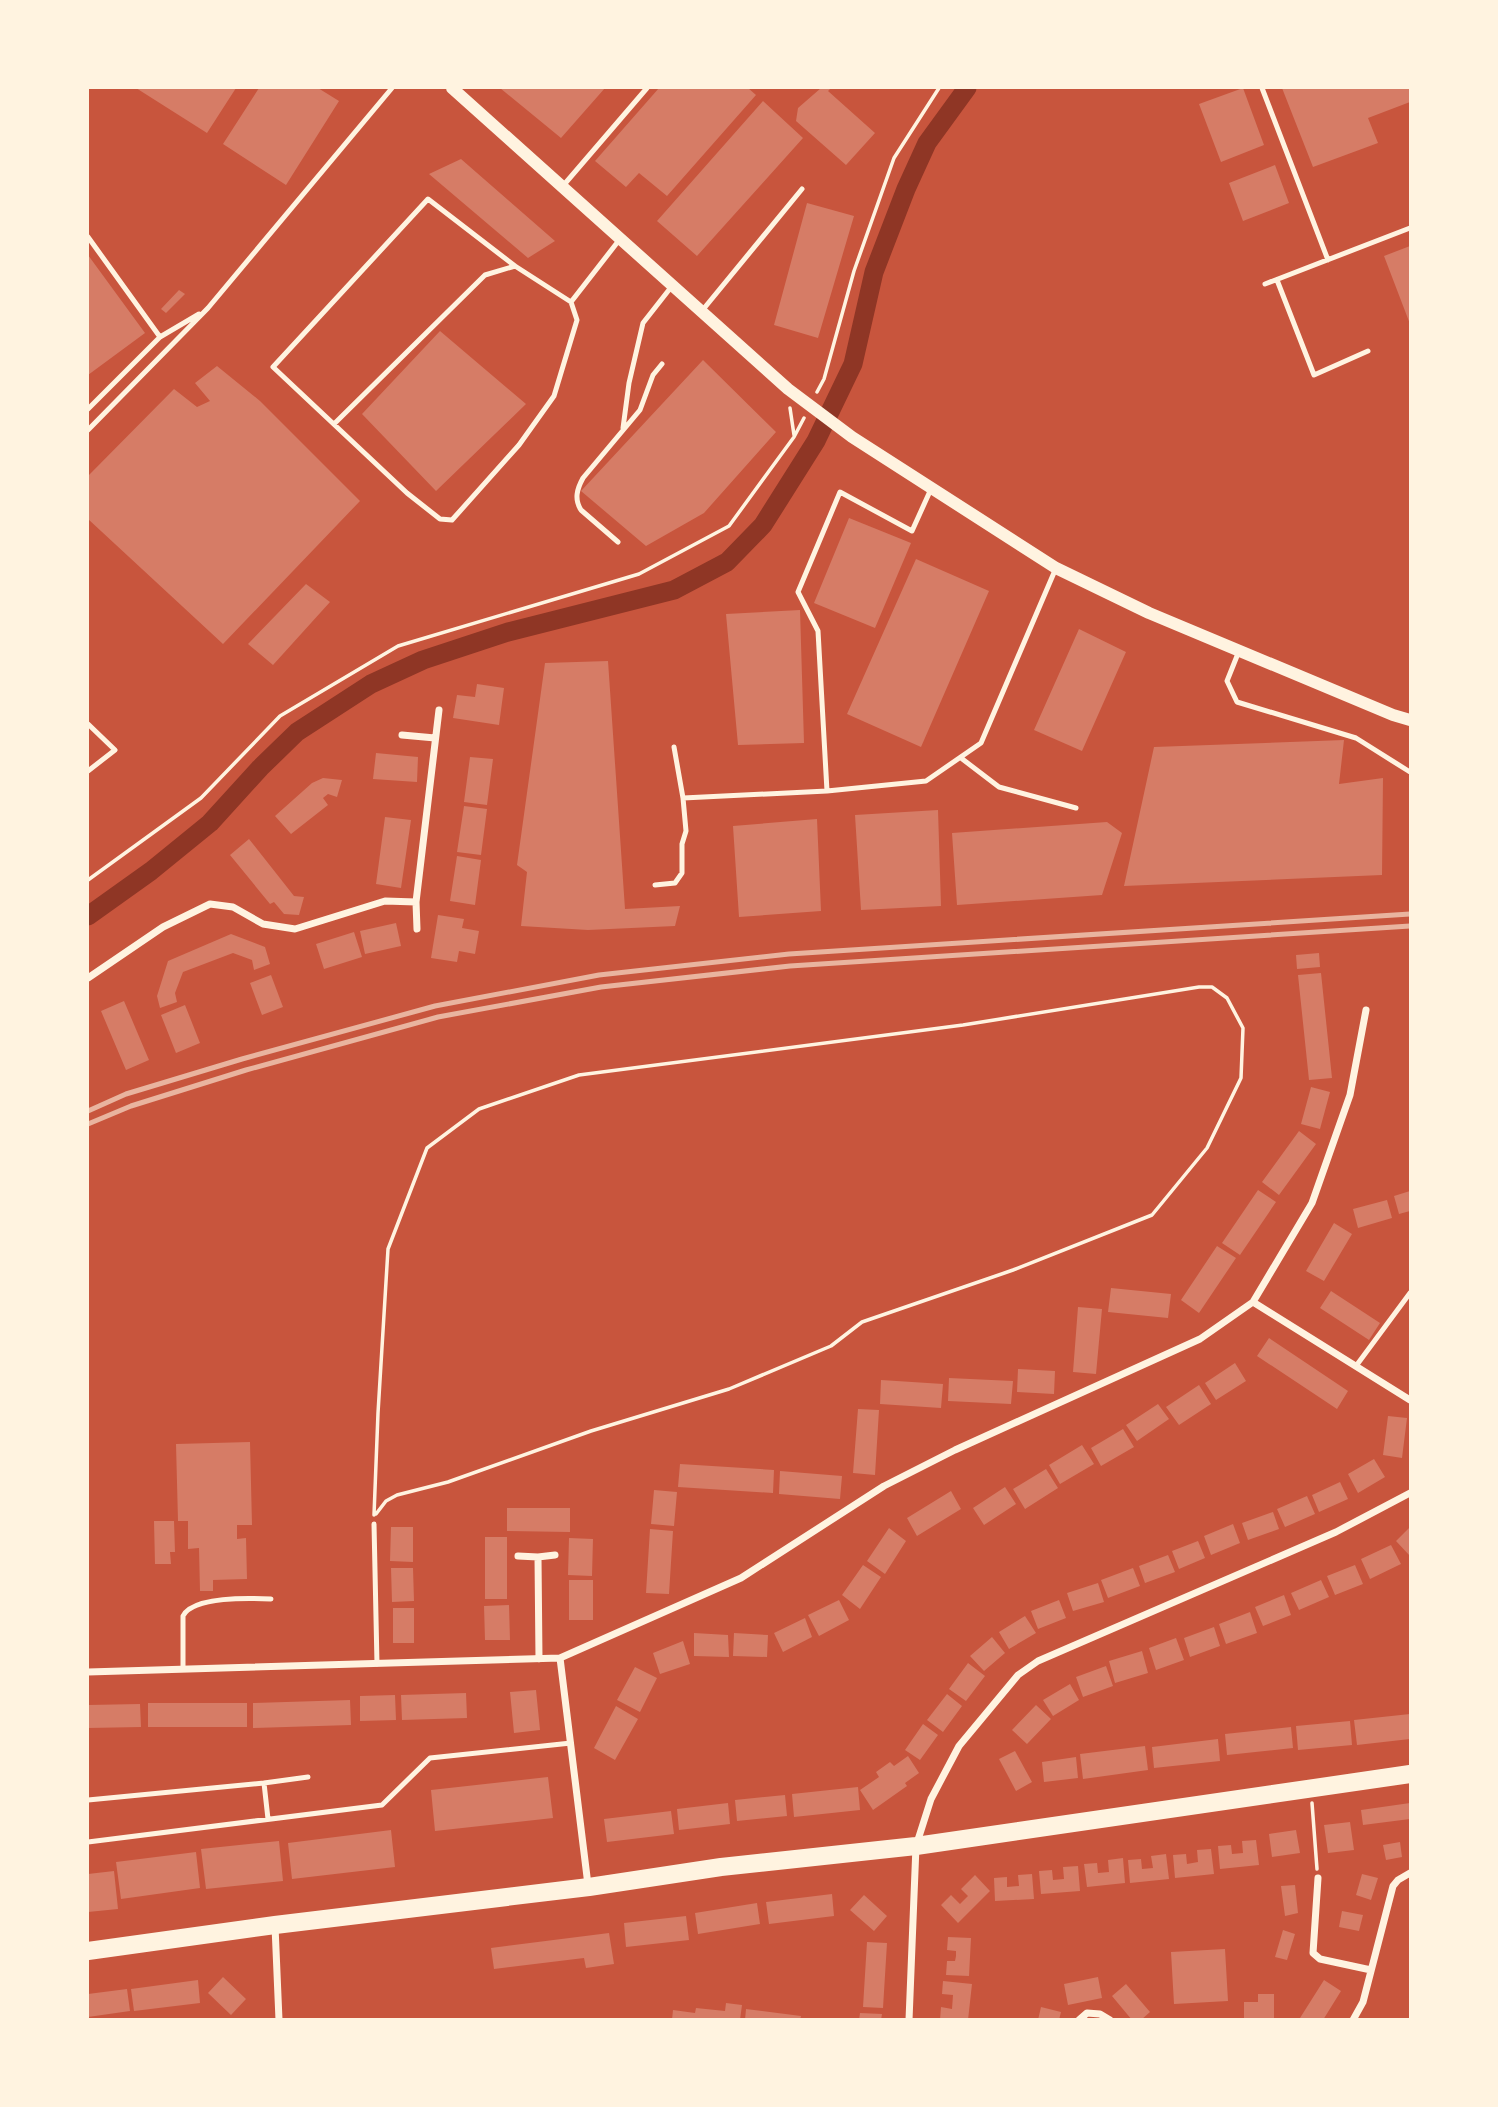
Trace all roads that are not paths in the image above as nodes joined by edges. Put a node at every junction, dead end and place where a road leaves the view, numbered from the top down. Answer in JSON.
{"nodes":[{"id":1,"x":392,"y":88,"type":"edge"},
{"id":2,"x":452,"y":88,"type":"edge"},
{"id":3,"x":646,"y":88,"type":"edge"},
{"id":4,"x":1262,"y":88,"type":"edge"},
{"id":5,"x":562,"y":187,"type":"junction"},
{"id":6,"x":803,"y":189,"type":"dead end"},
{"id":7,"x":1410,"y":228,"type":"edge"},
{"id":8,"x":88,"y":237,"type":"edge"},
{"id":9,"x":620,"y":239,"type":"junction"},
{"id":10,"x":1328,"y":260,"type":"junction"},
{"id":11,"x":515,"y":266,"type":"junction"},
{"id":12,"x":1276,"y":280,"type":"junction"},
{"id":13,"x":1265,"y":284,"type":"dead end"},
{"id":14,"x":672,"y":286,"type":"junction"},
{"id":15,"x":571,"y":302,"type":"junction"},
{"id":16,"x":208,"y":308,"type":"junction"},
{"id":17,"x":701,"y":312,"type":"junction"},
{"id":18,"x":160,"y":337,"type":"junction"},
{"id":19,"x":1368,"y":351,"type":"dead end"},
{"id":20,"x":662,"y":363,"type":"dead end"},
{"id":21,"x":88,"y":409,"type":"edge"},
{"id":22,"x":334,"y":424,"type":"junction"},
{"id":23,"x":88,"y":430,"type":"edge"},
{"id":24,"x":622,"y":431,"type":"junction"},
{"id":25,"x":931,"y":489,"type":"junction"},
{"id":26,"x":618,"y":542,"type":"dead end"},
{"id":27,"x":1056,"y":568,"type":"junction"},
{"id":28,"x":1239,"y":651,"type":"junction"},
{"id":29,"x":439,"y":710,"type":"dead end"},
{"id":30,"x":1410,"y":720,"type":"edge"},
{"id":31,"x":88,"y":724,"type":"edge"},
{"id":32,"x":402,"y":735,"type":"dead end"},
{"id":33,"x":435,"y":738,"type":"junction"},
{"id":34,"x":674,"y":747,"type":"dead end"},
{"id":35,"x":961,"y":758,"type":"junction"},
{"id":36,"x":88,"y":771,"type":"edge"},
{"id":37,"x":1410,"y":772,"type":"edge"},
{"id":38,"x":827,"y":791,"type":"junction"},
{"id":39,"x":683,"y":798,"type":"junction"},
{"id":40,"x":1076,"y":808,"type":"dead end"},
{"id":41,"x":655,"y":885,"type":"dead end"},
{"id":42,"x":416,"y":902,"type":"junction"},
{"id":43,"x":417,"y":929,"type":"dead end"},
{"id":44,"x":88,"y":978,"type":"edge"},
{"id":45,"x":1366,"y":1010,"type":"dead end"},
{"id":46,"x":1410,"y":1293,"type":"edge"},
{"id":47,"x":1253,"y":1302,"type":"junction"},
{"id":48,"x":1356,"y":1366,"type":"junction"},
{"id":49,"x":1410,"y":1400,"type":"edge"},
{"id":50,"x":1410,"y":1493,"type":"edge"},
{"id":51,"x":374,"y":1524,"type":"dead end"},
{"id":52,"x":555,"y":1555,"type":"dead end"},
{"id":53,"x":518,"y":1556,"type":"dead end"},
{"id":54,"x":538,"y":1557,"type":"junction"},
{"id":55,"x":271,"y":1599,"type":"dead end"},
{"id":56,"x":560,"y":1658,"type":"junction"},
{"id":57,"x":539,"y":1659,"type":"junction"},
{"id":58,"x":377,"y":1664,"type":"junction"},
{"id":59,"x":183,"y":1669,"type":"junction"},
{"id":60,"x":88,"y":1672,"type":"edge"},
{"id":61,"x":571,"y":1743,"type":"junction"},
{"id":62,"x":1410,"y":1774,"type":"edge"},
{"id":63,"x":308,"y":1777,"type":"dead end"},
{"id":64,"x":264,"y":1783,"type":"junction"},
{"id":65,"x":88,"y":1800,"type":"edge"},
{"id":66,"x":268,"y":1819,"type":"junction"},
{"id":67,"x":88,"y":1842,"type":"edge"},
{"id":68,"x":916,"y":1846,"type":"junction"},
{"id":69,"x":1410,"y":1873,"type":"edge"},
{"id":70,"x":1318,"y":1878,"type":"road end"},
{"id":71,"x":589,"y":1887,"type":"junction"},
{"id":72,"x":275,"y":1925,"type":"junction"},
{"id":73,"x":88,"y":1951,"type":"edge"},
{"id":74,"x":1371,"y":1970,"type":"junction"},
{"id":75,"x":279,"y":2020,"type":"edge"},
{"id":76,"x":909,"y":2020,"type":"edge"},
{"id":77,"x":1079,"y":2020,"type":"edge"},
{"id":78,"x":1110,"y":2020,"type":"edge"},
{"id":79,"x":1353,"y":2020,"type":"edge"}],
"edges":[{"from":1,"to":16,"type":"lane"},
{"from":2,"to":5,"type":"street"},
{"from":3,"to":5,"type":"lane"},
{"from":4,"to":10,"type":"lane"},
{"from":5,"to":9,"type":"street"},
{"from":6,"to":17,"type":"lane"},
{"from":7,"to":10,"type":"lane"},
{"from":8,"to":18,"type":"lane"},
{"from":9,"to":14,"type":"street"},
{"from":9,"to":15,"type":"lane"},
{"from":10,"to":12,"type":"lane"},
{"from":11,"to":15,"type":"lane"},
{"from":11,"to":22,"type":"lane"},
{"from":11,"to":22,"type":"lane"},
{"from":12,"to":13,"type":"lane"},
{"from":12,"to":19,"type":"lane"},
{"from":14,"to":17,"type":"street"},
{"from":14,"to":24,"type":"lane"},
{"from":15,"to":22,"type":"lane"},
{"from":16,"to":18,"type":"lane"},
{"from":16,"to":23,"type":"lane"},
{"from":17,"to":25,"type":"street"},
{"from":18,"to":21,"type":"lane"},
{"from":20,"to":24,"type":"lane"},
{"from":24,"to":26,"type":"lane"},
{"from":25,"to":27,"type":"street"},
{"from":25,"to":38,"type":"lane"},
{"from":27,"to":28,"type":"street"},
{"from":27,"to":35,"type":"lane"},
{"from":28,"to":30,"type":"street"},
{"from":28,"to":37,"type":"lane"},
{"from":29,"to":33,"type":"street"},
{"from":31,"to":36,"type":"lane"},
{"from":32,"to":33,"type":"street"},
{"from":33,"to":42,"type":"street"},
{"from":34,"to":39,"type":"lane"},
{"from":35,"to":38,"type":"lane"},
{"from":35,"to":40,"type":"lane"},
{"from":38,"to":39,"type":"lane"},
{"from":39,"to":41,"type":"lane"},
{"from":42,"to":43,"type":"street"},
{"from":42,"to":44,"type":"street"},
{"from":45,"to":47,"type":"street"},
{"from":46,"to":48,"type":"lane"},
{"from":47,"to":48,"type":"street"},
{"from":47,"to":56,"type":"street"},
{"from":48,"to":49,"type":"street"},
{"from":50,"to":68,"type":"street"},
{"from":51,"to":58,"type":"lane"},
{"from":52,"to":54,"type":"street"},
{"from":53,"to":54,"type":"street"},
{"from":54,"to":57,"type":"street"},
{"from":55,"to":59,"type":"lane"},
{"from":56,"to":57,"type":"street"},
{"from":56,"to":61,"type":"street"},
{"from":57,"to":58,"type":"street"},
{"from":58,"to":59,"type":"street"},
{"from":59,"to":60,"type":"street"},
{"from":61,"to":66,"type":"lane"},
{"from":61,"to":71,"type":"street"},
{"from":62,"to":68,"type":"highway"},
{"from":63,"to":64,"type":"lane"},
{"from":64,"to":65,"type":"lane"},
{"from":64,"to":66,"type":"lane"},
{"from":66,"to":67,"type":"lane"},
{"from":68,"to":71,"type":"highway"},
{"from":68,"to":76,"type":"street"},
{"from":69,"to":74,"type":"street"},
{"from":70,"to":74,"type":"street"},
{"from":71,"to":72,"type":"highway"},
{"from":72,"to":73,"type":"highway"},
{"from":72,"to":75,"type":"street"},
{"from":74,"to":79,"type":"street"},
{"from":77,"to":78,"type":"street"}]}
